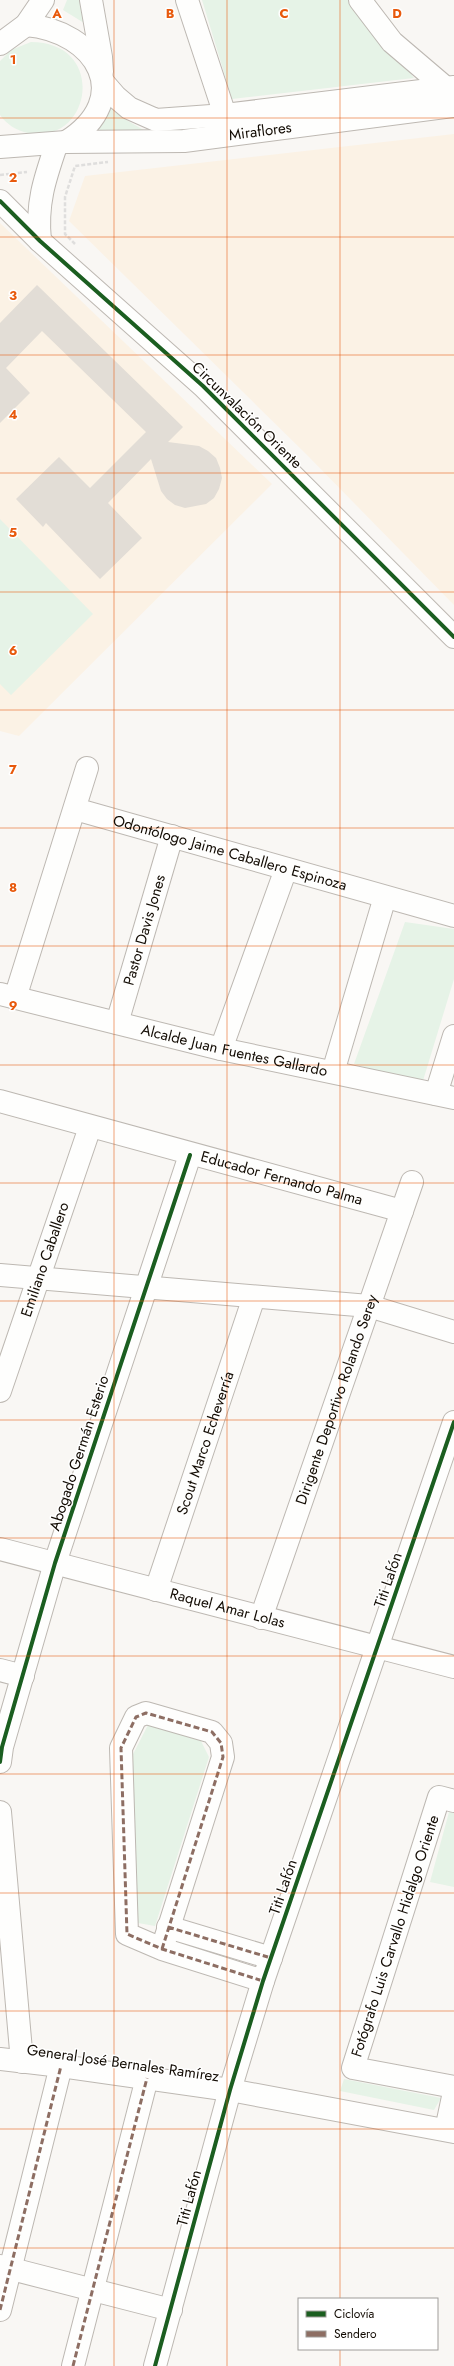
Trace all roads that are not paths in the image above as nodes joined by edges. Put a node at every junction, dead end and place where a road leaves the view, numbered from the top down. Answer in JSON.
{"nodes":[{"id":1,"x":43,"y":0,"type":"edge"},
{"id":2,"x":91,"y":0,"type":"edge"},
{"id":3,"x":187,"y":0,"type":"edge"},
{"id":4,"x":360,"y":0,"type":"edge"},
{"id":5,"x":26,"y":25,"type":"junction"},
{"id":6,"x":0,"y":44,"type":"edge"},
{"id":7,"x":102,"y":78,"type":"junction"},
{"id":8,"x":451,"y":94,"type":"edge"},
{"id":9,"x":225,"y":115,"type":"junction"},
{"id":10,"x":62,"y":143,"type":"junction"},
{"id":11,"x":0,"y":147,"type":"edge"},
{"id":12,"x":0,"y":201,"type":"edge"},
{"id":13,"x":40,"y":241,"type":"junction"},
{"id":14,"x":454,"y":637,"type":"edge"},
{"id":15,"x":87,"y":768,"type":"dead end"},
{"id":16,"x":76,"y":809,"type":"junction"},
{"id":17,"x":172,"y":836,"type":"junction"},
{"id":18,"x":286,"y":869,"type":"junction"},
{"id":19,"x":385,"y":897,"type":"junction"},
{"id":20,"x":454,"y":916,"type":"edge"},
{"id":21,"x":8,"y":996,"type":"edge"},
{"id":22,"x":117,"y":1023,"type":"junction"},
{"id":23,"x":454,"y":1036,"type":"edge"},
{"id":24,"x":220,"y":1048,"type":"junction"},
{"id":25,"x":333,"y":1072,"type":"junction"},
{"id":26,"x":446,"y":1087,"type":"edge"},
{"id":27,"x":0,"y":1101,"type":"edge"},
{"id":28,"x":90,"y":1127,"type":"junction"},
{"id":29,"x":190,"y":1155,"type":"junction"},
{"id":30,"x":412,"y":1182,"type":"dead end"},
{"id":31,"x":402,"y":1211,"type":"junction"},
{"id":32,"x":0,"y":1275,"type":"edge"},
{"id":33,"x":37,"y":1279,"type":"junction"},
{"id":34,"x":145,"y":1288,"type":"junction"},
{"id":35,"x":254,"y":1297,"type":"junction"},
{"id":36,"x":369,"y":1306,"type":"junction"},
{"id":37,"x":454,"y":1332,"type":"edge"},
{"id":38,"x":0,"y":1391,"type":"edge"},
{"id":39,"x":454,"y":1422,"type":"edge"},
{"id":40,"x":0,"y":1549,"type":"edge"},
{"id":41,"x":55,"y":1564,"type":"junction"},
{"id":42,"x":156,"y":1590,"type":"junction"},
{"id":43,"x":261,"y":1618,"type":"junction"},
{"id":44,"x":378,"y":1649,"type":"junction"},
{"id":45,"x":454,"y":1667,"type":"edge"},
{"id":46,"x":0,"y":1670,"type":"edge"},
{"id":47,"x":23,"y":1676,"type":"junction"},
{"id":48,"x":0,"y":1762,"type":"edge"},
{"id":49,"x":446,"y":1799,"type":"edge"},
{"id":50,"x":0,"y":1812,"type":"edge"},
{"id":51,"x":168,"y":1927,"type":"junction"},
{"id":52,"x":162,"y":1949,"type":"junction"},
{"id":53,"x":271,"y":1958,"type":"junction"},
{"id":54,"x":263,"y":1981,"type":"junction"},
{"id":55,"x":9,"y":2018,"type":"edge"},
{"id":56,"x":0,"y":2059,"type":"edge"},
{"id":57,"x":22,"y":2062,"type":"junction"},
{"id":58,"x":61,"y":2066,"type":"junction"},
{"id":59,"x":147,"y":2078,"type":"junction"},
{"id":60,"x":454,"y":2088,"type":"edge"},
{"id":61,"x":230,"y":2090,"type":"junction"},
{"id":62,"x":454,"y":2092,"type":"edge"},
{"id":63,"x":450,"y":2131,"type":"edge"},
{"id":64,"x":5,"y":2267,"type":"edge"},
{"id":65,"x":92,"y":2290,"type":"junction"},
{"id":66,"x":0,"y":2310,"type":"edge"},
{"id":67,"x":171,"y":2310,"type":"junction"},
{"id":68,"x":73,"y":2366,"type":"edge"},
{"id":69,"x":155,"y":2366,"type":"edge"}],
"edges":[{"from":1,"to":5,"type":"street"},
{"from":2,"to":7,"type":"street"},
{"from":3,"to":9,"type":"street"},
{"from":4,"to":8,"type":"street"},
{"from":5,"to":6,"type":"street"},
{"from":5,"to":7,"type":"street","name":"Miraflores"},
{"from":7,"to":9,"type":"street","name":"Miraflores"},
{"from":7,"to":10,"type":"street"},
{"from":8,"to":9,"type":"street","name":"Miraflores"},
{"from":8,"to":10,"type":"street","name":"Miraflores"},
{"from":10,"to":11,"type":"street","name":"Miraflores"},
{"from":10,"to":13,"type":"street"},
{"from":12,"to":13,"type":"street","name":"Circunvalación Oriente"},
{"from":13,"to":14,"type":"street","name":"Circunvalación Oriente"},
{"from":15,"to":16,"type":"street","name":"Alcalde Juan Fuentes Gallardo"},
{"from":16,"to":17,"type":"street","name":"Odontólogo Jaime Caballero Espinoza"},
{"from":16,"to":21,"type":"street","name":"Alcalde Juan Fuentes Gallardo"},
{"from":17,"to":18,"type":"street","name":"Odontólogo Jaime Caballero Espinoza"},
{"from":17,"to":22,"type":"street","name":"Pastor Davis Jones"},
{"from":18,"to":19,"type":"street","name":"Odontólogo Jaime Caballero Espinoza"},
{"from":18,"to":24,"type":"street"},
{"from":19,"to":20,"type":"street","name":"Odontólogo Jaime Caballero Espinoza"},
{"from":19,"to":25,"type":"street"},
{"from":21,"to":22,"type":"street","name":"Alcalde Juan Fuentes Gallardo"},
{"from":22,"to":24,"type":"street","name":"Alcalde Juan Fuentes Gallardo"},
{"from":23,"to":26,"type":"street"},
{"from":24,"to":25,"type":"street","name":"Alcalde Juan Fuentes Gallardo"},
{"from":25,"to":26,"type":"street","name":"Alcalde Juan Fuentes Gallardo"},
{"from":27,"to":28,"type":"street","name":"Educador Fernando Palma"},
{"from":28,"to":29,"type":"street","name":"Educador Fernando Palma"},
{"from":28,"to":33,"type":"street","name":"Emiliano Caballero"},
{"from":29,"to":31,"type":"street","name":"Educador Fernando Palma"},
{"from":29,"to":34,"type":"street","name":"Abogado Germán Esterio"},
{"from":30,"to":31,"type":"street","name":"Dirigente Deportivo Rolando Serey"},
{"from":31,"to":36,"type":"street","name":"Dirigente Deportivo Rolando Serey"},
{"from":32,"to":33,"type":"street"},
{"from":33,"to":34,"type":"street"},
{"from":33,"to":38,"type":"street","name":"Emiliano Caballero"},
{"from":34,"to":35,"type":"street"},
{"from":34,"to":41,"type":"street","name":"Abogado Germán Esterio"},
{"from":35,"to":36,"type":"street"},
{"from":35,"to":42,"type":"street","name":"Scout Marco Echeverría"},
{"from":36,"to":37,"type":"street"},
{"from":36,"to":43,"type":"street","name":"Dirigente Deportivo Rolando Serey"},
{"from":39,"to":44,"type":"street","name":"Titi Lafón"},
{"from":40,"to":41,"type":"street","name":"Raquel Amar Lolas"},
{"from":41,"to":42,"type":"street","name":"Raquel Amar Lolas"},
{"from":41,"to":47,"type":"street","name":"Abogado Germán Esterio"},
{"from":42,"to":43,"type":"street","name":"Raquel Amar Lolas"},
{"from":43,"to":44,"type":"street","name":"Raquel Amar Lolas"},
{"from":44,"to":45,"type":"street","name":"Raquel Amar Lolas"},
{"from":44,"to":53,"type":"street","name":"Titi Lafón"},
{"from":46,"to":47,"type":"street"},
{"from":47,"to":48,"type":"street","name":"Abogado Germán Esterio"},
{"from":49,"to":60,"type":"street","name":"Fotógrafo Luis Carvallo Hidalgo Oriente"},
{"from":50,"to":55,"type":"street"},
{"from":51,"to":52,"type":"street"},
{"from":51,"to":52,"type":"street"},
{"from":51,"to":53,"type":"street"},
{"from":52,"to":54,"type":"street"},
{"from":53,"to":54,"type":"street","name":"Titi Lafón"},
{"from":54,"to":61,"type":"street","name":"Titi Lafón"},
{"from":55,"to":57,"type":"street"},
{"from":56,"to":57,"type":"street","name":"General José Bernales Ramírez"},
{"from":57,"to":58,"type":"street","name":"General José Bernales Ramírez"},
{"from":58,"to":59,"type":"street","name":"General José Bernales Ramírez"},
{"from":58,"to":64,"type":"street"},
{"from":59,"to":61,"type":"street","name":"General José Bernales Ramírez"},
{"from":59,"to":65,"type":"street"},
{"from":61,"to":63,"type":"street","name":"General José Bernales Ramírez"},
{"from":61,"to":67,"type":"street","name":"Titi Lafón"},
{"from":62,"to":63,"type":"street"},
{"from":64,"to":65,"type":"street"},
{"from":64,"to":66,"type":"street"},
{"from":65,"to":67,"type":"street"},
{"from":65,"to":68,"type":"street"},
{"from":67,"to":69,"type":"street","name":"Titi Lafón"}]}
